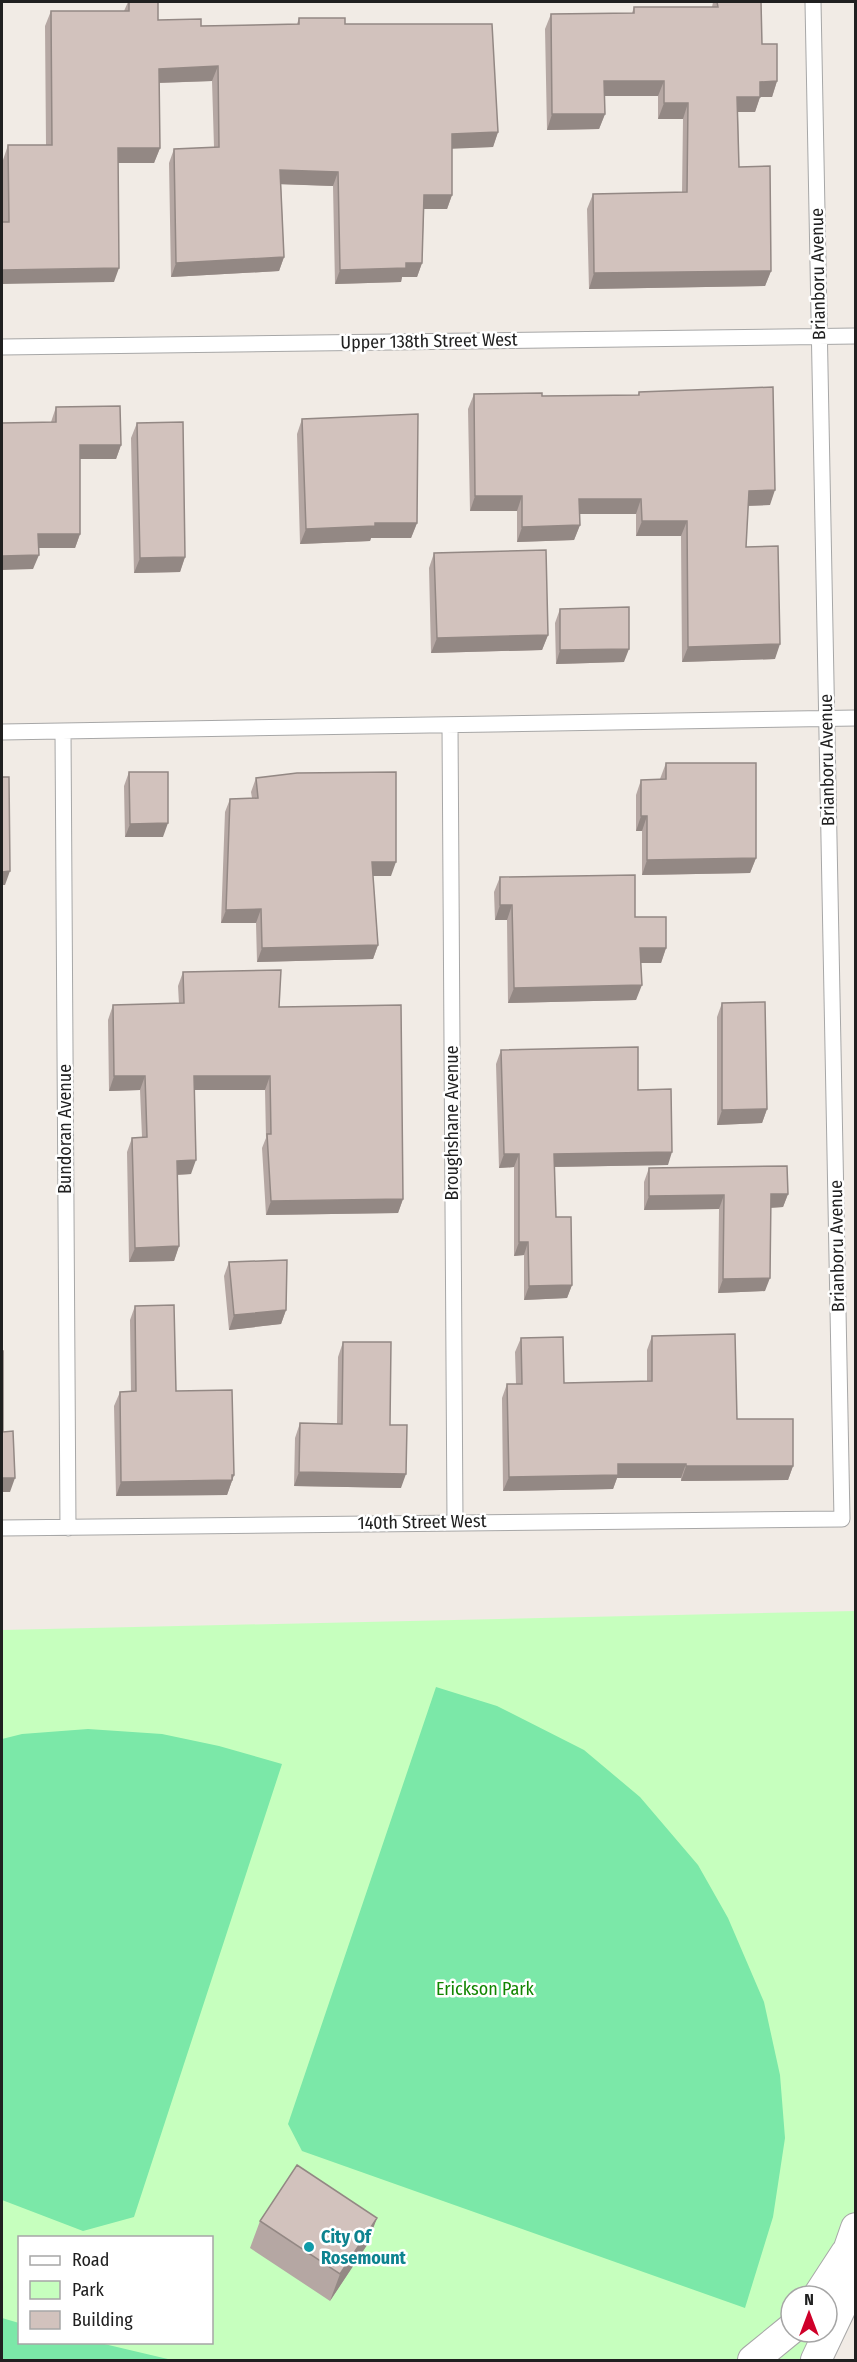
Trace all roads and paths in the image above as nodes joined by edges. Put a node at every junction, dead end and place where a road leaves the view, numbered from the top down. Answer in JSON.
{"nodes":[{"id":1,"x":813,"y":2,"type":"edge"},
{"id":2,"x":819,"y":336,"type":"junction"},
{"id":3,"x":855,"y":336,"type":"edge"},
{"id":4,"x":2,"y":347,"type":"edge"},
{"id":5,"x":855,"y":718,"type":"edge"},
{"id":6,"x":826,"y":719,"type":"junction"},
{"id":7,"x":450,"y":725,"type":"junction"},
{"id":8,"x":63,"y":731,"type":"junction"},
{"id":9,"x":2,"y":732,"type":"edge"},
{"id":10,"x":842,"y":1519,"type":"joint"},
{"id":11,"x":455,"y":1522,"type":"junction"},
{"id":12,"x":2,"y":1528,"type":"edge"},
{"id":13,"x":68,"y":1528,"type":"junction"},
{"id":14,"x":852,"y":2239,"type":"edge"},
{"id":15,"x":825,"y":2284,"type":"edge"},
{"id":16,"x":779,"y":2339,"type":"edge"},
{"id":17,"x":753,"y":2361,"type":"edge"},
{"id":18,"x":816,"y":2361,"type":"edge"}],
"edges":[{"from":1,"to":2,"type":"lane","name":"Brianboru Avenue"},
{"from":2,"to":3,"type":"lane","name":"Upper 138th Street West"},
{"from":2,"to":4,"type":"lane","name":"Upper 138th Street West"},
{"from":2,"to":6,"type":"lane","name":"Brianboru Avenue"},
{"from":5,"to":6,"type":"lane"},
{"from":6,"to":7,"type":"lane"},
{"from":6,"to":10,"type":"lane","name":"Brianboru Avenue"},
{"from":7,"to":8,"type":"lane"},
{"from":7,"to":11,"type":"lane","name":"Broughshane Avenue"},
{"from":8,"to":9,"type":"lane"},
{"from":8,"to":13,"type":"lane","name":"Bundoran Avenue"},
{"from":10,"to":11,"type":"lane","name":"140th Street West"},
{"from":11,"to":13,"type":"lane","name":"140th Street West"},
{"from":12,"to":13,"type":"lane","name":"140th Street West"},
{"from":14,"to":15,"type":"street"},
{"from":14,"to":18,"type":"street"},
{"from":16,"to":17,"type":"street"}]}
